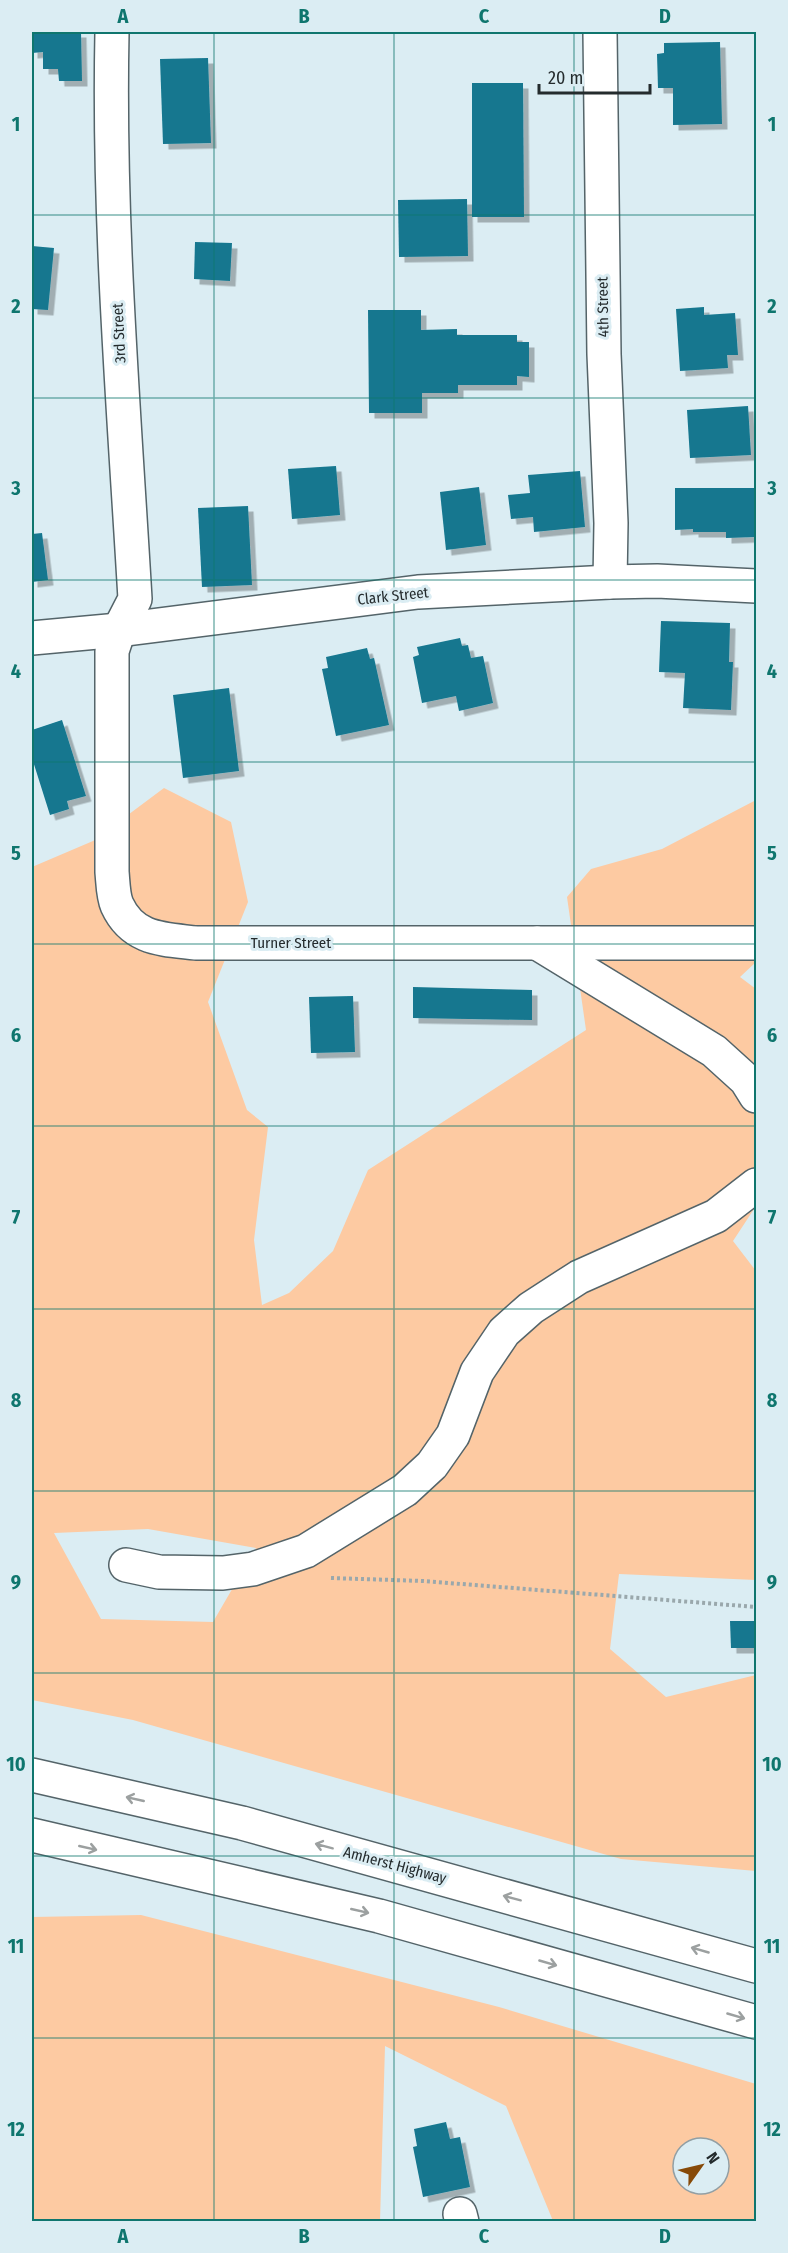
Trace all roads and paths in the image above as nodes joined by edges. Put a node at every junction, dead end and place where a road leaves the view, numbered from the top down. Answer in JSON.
{"nodes":[{"id":1,"x":112,"y":32,"type":"edge"},
{"id":2,"x":600,"y":32,"type":"edge"},
{"id":3,"x":610,"y":582,"type":"junction"},
{"id":4,"x":756,"y":586,"type":"edge"},
{"id":5,"x":119,"y":630,"type":"junction"},
{"id":6,"x":32,"y":638,"type":"edge"},
{"id":7,"x":537,"y":943,"type":"junction"},
{"id":8,"x":756,"y":943,"type":"edge"},
{"id":9,"x":756,"y":1096,"type":"edge"},
{"id":10,"x":756,"y":1185,"type":"edge"},
{"id":11,"x":126,"y":1565,"type":"dead end"},
{"id":12,"x":330,"y":1577,"type":"dead end"},
{"id":13,"x":756,"y":1607,"type":"edge"},
{"id":14,"x":32,"y":1775,"type":"edge"},
{"id":15,"x":32,"y":1835,"type":"edge"},
{"id":16,"x":756,"y":1966,"type":"edge"},
{"id":17,"x":756,"y":2022,"type":"edge"}],
"edges":[{"from":1,"to":5,"type":"main road","name":"3rd Street"},
{"from":2,"to":3,"type":"main road","name":"4th Street"},
{"from":3,"to":4,"type":"main road","name":"Clark Street"},
{"from":3,"to":5,"type":"main road","name":"Clark Street"},
{"from":5,"to":6,"type":"main road","name":"Clark Street"},
{"from":5,"to":7,"type":"main road","name":"Turner Street"},
{"from":7,"to":8,"type":"main road","name":"Turner Street"},
{"from":7,"to":9,"type":"main road"},
{"from":10,"to":11,"type":"main road"},
{"from":12,"to":13,"type":"path"},
{"from":16,"to":14,"type":"main road","name":"Amherst Highway","one_way":true},
{"from":15,"to":17,"type":"main road","one_way":true}]}
